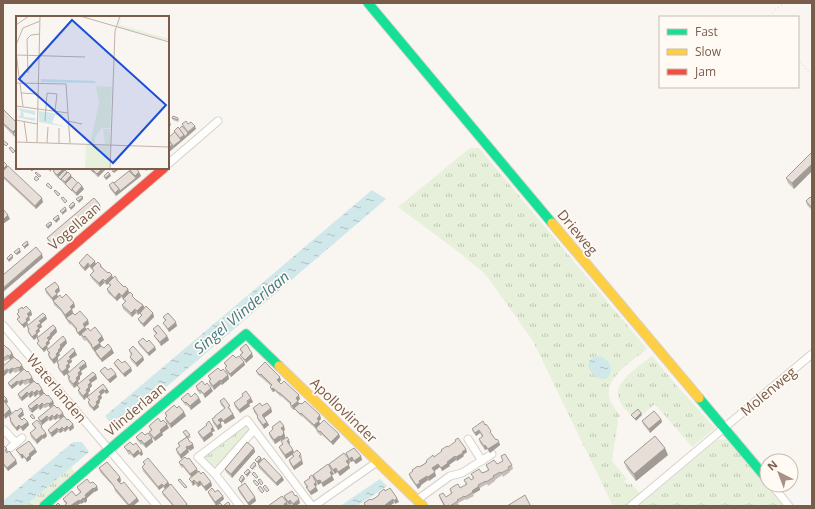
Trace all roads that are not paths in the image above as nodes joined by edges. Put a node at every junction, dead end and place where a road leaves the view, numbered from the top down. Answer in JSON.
{"nodes":[{"id":1,"x":368,"y":3,"type":"edge"},
{"id":2,"x":218,"y":121,"type":"dead end"},
{"id":3,"x":169,"y":163,"type":"edge"},
{"id":4,"x":163,"y":169,"type":"edge"},
{"id":5,"x":3,"y":306,"type":"edge"},
{"id":6,"x":3,"y":324,"type":"edge"},
{"id":7,"x":246,"y":334,"type":"joint"},
{"id":8,"x":812,"y":354,"type":"edge"},
{"id":9,"x":724,"y":428,"type":"junction"},
{"id":10,"x":3,"y":429,"type":"edge"},
{"id":11,"x":254,"y":430,"type":"junction"},
{"id":12,"x":22,"y":438,"type":"dead end"},
{"id":13,"x":468,"y":439,"type":"dead end"},
{"id":14,"x":16,"y":443,"type":"junction"},
{"id":15,"x":10,"y":448,"type":"dead end"},
{"id":16,"x":109,"y":449,"type":"junction"},
{"id":17,"x":492,"y":454,"type":"dead end"},
{"id":18,"x":482,"y":461,"type":"junction"},
{"id":19,"x":376,"y":462,"type":"junction"},
{"id":20,"x":759,"y":470,"type":"edge"},
{"id":21,"x":215,"y":474,"type":"junction"},
{"id":22,"x":778,"y":493,"type":"edge"},
{"id":23,"x":155,"y":503,"type":"edge"},
{"id":24,"x":418,"y":503,"type":"edge"},
{"id":25,"x":44,"y":506,"type":"edge"},
{"id":26,"x":147,"y":506,"type":"edge"},
{"id":27,"x":240,"y":506,"type":"edge"},
{"id":28,"x":313,"y":506,"type":"edge"},
{"id":29,"x":632,"y":506,"type":"edge"},
{"id":30,"x":789,"y":506,"type":"edge"}],
"edges":[{"from":1,"to":9,"type":"street","name":"Drieweg"},
{"from":2,"to":3,"type":"street"},
{"from":4,"to":5,"type":"street","name":"Vogellaan"},
{"from":6,"to":16,"type":"street","name":"Waterlanden"},
{"from":7,"to":16,"type":"street","name":"Vlinderlaan"},
{"from":7,"to":19,"type":"street","name":"Apollovlinder"},
{"from":8,"to":9,"type":"street","name":"Molenweg"},
{"from":9,"to":20,"type":"street","name":"Drieweg"},
{"from":9,"to":29,"type":"street","name":"Molenweg"},
{"from":10,"to":14,"type":"street"},
{"from":11,"to":21,"type":"street"},
{"from":11,"to":21,"type":"street"},
{"from":11,"to":28,"type":"street"},
{"from":12,"to":14,"type":"street"},
{"from":13,"to":18,"type":"street"},
{"from":14,"to":15,"type":"street"},
{"from":16,"to":23,"type":"street","name":"Waterlanden"},
{"from":16,"to":25,"type":"street","name":"Vlinderlaan"},
{"from":17,"to":18,"type":"street"},
{"from":18,"to":24,"type":"street"},
{"from":19,"to":24,"type":"street","name":"Apollovlinder"},
{"from":19,"to":28,"type":"street"},
{"from":21,"to":27,"type":"street"},
{"from":22,"to":30,"type":"street"},
{"from":23,"to":26,"type":"street"}]}
